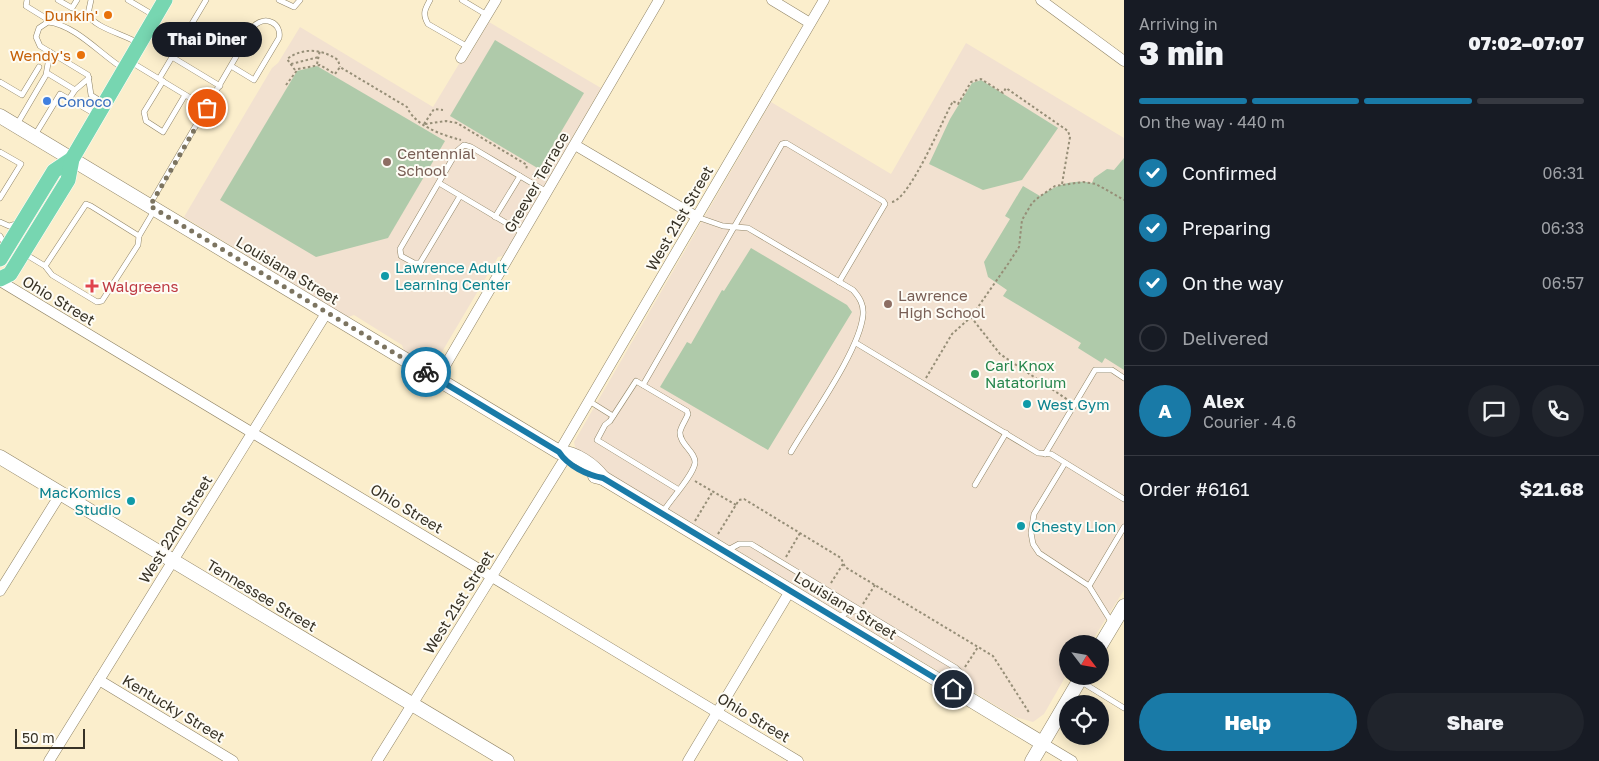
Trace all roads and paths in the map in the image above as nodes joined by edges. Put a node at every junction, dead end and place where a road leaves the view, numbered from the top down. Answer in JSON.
{"nodes":[{"id":1,"x":27,"y":0,"type":"edge"},
{"id":2,"x":58,"y":0,"type":"edge"},
{"id":3,"x":77,"y":0,"type":"edge"},
{"id":4,"x":91,"y":0,"type":"edge"},
{"id":5,"x":128,"y":0,"type":"edge"},
{"id":6,"x":164,"y":0,"type":"edge"},
{"id":7,"x":206,"y":0,"type":"edge"},
{"id":8,"x":278,"y":0,"type":"edge"},
{"id":9,"x":300,"y":0,"type":"edge"},
{"id":10,"x":430,"y":0,"type":"edge"},
{"id":11,"x":462,"y":0,"type":"edge"},
{"id":12,"x":496,"y":0,"type":"edge"},
{"id":13,"x":660,"y":0,"type":"edge"},
{"id":14,"x":772,"y":0,"type":"edge"},
{"id":15,"x":824,"y":0,"type":"edge"},
{"id":16,"x":1041,"y":0,"type":"edge"},
{"id":17,"x":487,"y":15,"type":"junction"},
{"id":18,"x":155,"y":16,"type":"junction"},
{"id":19,"x":54,"y":23,"type":"junction"},
{"id":20,"x":810,"y":23,"type":"junction"},
{"id":21,"x":139,"y":44,"type":"junction"},
{"id":22,"x":468,"y":47,"type":"junction"},
{"id":23,"x":320,"y":50,"type":"junction"},
{"id":24,"x":50,"y":52,"type":"junction"},
{"id":25,"x":1123,"y":56,"type":"edge"},
{"id":26,"x":172,"y":57,"type":"junction"},
{"id":27,"x":319,"y":57,"type":"junction"},
{"id":28,"x":461,"y":58,"type":"dead end"},
{"id":29,"x":291,"y":64,"type":"junction"},
{"id":30,"x":317,"y":64,"type":"junction"},
{"id":31,"x":127,"y":65,"type":"junction"},
{"id":32,"x":231,"y":66,"type":"junction"},
{"id":33,"x":39,"y":67,"type":"dead end"},
{"id":34,"x":340,"y":67,"type":"junction"},
{"id":35,"x":295,"y":70,"type":"junction"},
{"id":36,"x":47,"y":73,"type":"junction"},
{"id":37,"x":89,"y":78,"type":"junction"},
{"id":38,"x":161,"y":80,"type":"junction"},
{"id":39,"x":0,"y":82,"type":"edge"},
{"id":40,"x":286,"y":85,"type":"dead end"},
{"id":41,"x":220,"y":86,"type":"junction"},
{"id":42,"x":75,"y":90,"type":"junction"},
{"id":43,"x":185,"y":95,"type":"junction"},
{"id":44,"x":69,"y":100,"type":"junction"},
{"id":45,"x":207,"y":108,"type":"junction"},
{"id":46,"x":101,"y":110,"type":"junction"},
{"id":47,"x":443,"y":110,"type":"dead end"},
{"id":48,"x":0,"y":116,"type":"edge"},
{"id":49,"x":424,"y":124,"type":"junction"},
{"id":50,"x":16,"y":126,"type":"junction"},
{"id":51,"x":34,"y":136,"type":"junction"},
{"id":52,"x":463,"y":140,"type":"dead end"},
{"id":53,"x":574,"y":145,"type":"junction"},
{"id":54,"x":0,"y":152,"type":"edge"},
{"id":55,"x":72,"y":159,"type":"junction"},
{"id":56,"x":520,"y":176,"type":"junction"},
{"id":57,"x":541,"y":179,"type":"dead end"},
{"id":58,"x":439,"y":183,"type":"junction"},
{"id":59,"x":1062,"y":184,"type":"junction"},
{"id":60,"x":547,"y":192,"type":"junction"},
{"id":61,"x":460,"y":196,"type":"junction"},
{"id":62,"x":0,"y":198,"type":"edge"},
{"id":63,"x":1124,"y":200,"type":"edge"},
{"id":64,"x":891,"y":202,"type":"dead end"},
{"id":65,"x":152,"y":207,"type":"junction"},
{"id":66,"x":495,"y":217,"type":"junction"},
{"id":67,"x":697,"y":217,"type":"junction"},
{"id":68,"x":24,"y":221,"type":"junction"},
{"id":69,"x":0,"y":222,"type":"edge"},
{"id":70,"x":735,"y":226,"type":"junction"},
{"id":71,"x":523,"y":233,"type":"junction"},
{"id":72,"x":139,"y":236,"type":"junction"},
{"id":73,"x":2,"y":248,"type":"edge"},
{"id":74,"x":23,"y":253,"type":"junction"},
{"id":75,"x":45,"y":266,"type":"junction"},
{"id":76,"x":0,"y":280,"type":"edge"},
{"id":77,"x":839,"y":282,"type":"junction"},
{"id":78,"x":327,"y":312,"type":"junction"},
{"id":79,"x":971,"y":317,"type":"junction"},
{"id":80,"x":856,"y":343,"type":"junction"},
{"id":81,"x":438,"y":378,"type":"junction"},
{"id":82,"x":1124,"y":378,"type":"edge"},
{"id":83,"x":923,"y":382,"type":"junction"},
{"id":84,"x":643,"y":385,"type":"junction"},
{"id":85,"x":589,"y":401,"type":"junction"},
{"id":86,"x":1075,"y":404,"type":"junction"},
{"id":87,"x":612,"y":418,"type":"junction"},
{"id":88,"x":252,"y":433,"type":"junction"},
{"id":89,"x":1006,"y":433,"type":"junction"},
{"id":90,"x":791,"y":452,"type":"dead end"},
{"id":91,"x":1045,"y":454,"type":"junction"},
{"id":92,"x":562,"y":456,"type":"junction"},
{"id":93,"x":0,"y":457,"type":"edge"},
{"id":94,"x":1064,"y":463,"type":"junction"},
{"id":95,"x":693,"y":479,"type":"dead end"},
{"id":96,"x":974,"y":485,"type":"dead end"},
{"id":97,"x":679,"y":490,"type":"junction"},
{"id":98,"x":713,"y":491,"type":"junction"},
{"id":99,"x":61,"y":493,"type":"junction"},
{"id":100,"x":1124,"y":499,"type":"edge"},
{"id":101,"x":736,"y":505,"type":"junction"},
{"id":102,"x":662,"y":514,"type":"junction"},
{"id":103,"x":693,"y":524,"type":"dead end"},
{"id":104,"x":1124,"y":527,"type":"edge"},
{"id":105,"x":800,"y":533,"type":"junction"},
{"id":106,"x":716,"y":538,"type":"dead end"},
{"id":107,"x":725,"y":552,"type":"junction"},
{"id":108,"x":785,"y":558,"type":"dead end"},
{"id":109,"x":173,"y":561,"type":"junction"},
{"id":110,"x":843,"y":563,"type":"junction"},
{"id":111,"x":491,"y":577,"type":"junction"},
{"id":112,"x":830,"y":585,"type":"dead end"},
{"id":113,"x":875,"y":585,"type":"junction"},
{"id":114,"x":1089,"y":586,"type":"junction"},
{"id":115,"x":0,"y":591,"type":"edge"},
{"id":116,"x":790,"y":591,"type":"junction"},
{"id":117,"x":861,"y":608,"type":"junction"},
{"id":118,"x":1119,"y":617,"type":"edge"},
{"id":119,"x":836,"y":618,"type":"junction"},
{"id":120,"x":1107,"y":635,"type":"edge"},
{"id":121,"x":978,"y":647,"type":"junction"},
{"id":122,"x":965,"y":667,"type":"dead end"},
{"id":123,"x":99,"y":680,"type":"junction"},
{"id":124,"x":1077,"y":685,"type":"edge"},
{"id":125,"x":1090,"y":685,"type":"edge"},
{"id":126,"x":965,"y":697,"type":"junction"},
{"id":127,"x":412,"y":704,"type":"junction"},
{"id":128,"x":1124,"y":708,"type":"edge"},
{"id":129,"x":717,"y":712,"type":"junction"},
{"id":130,"x":1030,"y":714,"type":"dead end"},
{"id":131,"x":1042,"y":743,"type":"junction"},
{"id":132,"x":49,"y":761,"type":"edge"},
{"id":133,"x":233,"y":761,"type":"edge"},
{"id":134,"x":377,"y":761,"type":"edge"},
{"id":135,"x":507,"y":761,"type":"edge"},
{"id":136,"x":688,"y":761,"type":"edge"},
{"id":137,"x":798,"y":761,"type":"edge"},
{"id":138,"x":1032,"y":761,"type":"edge"},
{"id":139,"x":1072,"y":761,"type":"edge"}],
"edges":[{"from":1,"to":19,"type":"lane"},
{"from":2,"to":3,"type":"lane"},
{"from":4,"to":21,"type":"lane"},
{"from":5,"to":18,"type":"lane"},
{"from":6,"to":18,"type":"main road"},
{"from":7,"to":26,"type":"lane"},
{"from":8,"to":9,"type":"lane"},
{"from":10,"to":22,"type":"lane"},
{"from":11,"to":17,"type":"lane"},
{"from":12,"to":17,"type":"street"},
{"from":13,"to":53,"type":"street","name":"Greever Terrace"},
{"from":14,"to":20,"type":"street"},
{"from":15,"to":20,"type":"street","name":"West 21st Street"},
{"from":16,"to":25,"type":"street"},
{"from":17,"to":22,"type":"street"},
{"from":18,"to":21,"type":"main road"},
{"from":19,"to":24,"type":"lane"},
{"from":19,"to":31,"type":"lane"},
{"from":20,"to":67,"type":"street","name":"West 21st Street"},
{"from":21,"to":31,"type":"main road"},
{"from":22,"to":28,"type":"street"},
{"from":23,"to":27,"type":"path"},
{"from":23,"to":29,"type":"path"},
{"from":23,"to":34,"type":"path"},
{"from":24,"to":36,"type":"lane"},
{"from":24,"to":37,"type":"lane"},
{"from":26,"to":38,"type":"lane"},
{"from":26,"to":41,"type":"lane"},
{"from":27,"to":29,"type":"path"},
{"from":27,"to":30,"type":"path"},
{"from":29,"to":35,"type":"path"},
{"from":30,"to":34,"type":"path"},
{"from":30,"to":35,"type":"path"},
{"from":31,"to":38,"type":"lane"},
{"from":31,"to":46,"type":"main road"},
{"from":32,"to":32,"type":"lane"},
{"from":32,"to":41,"type":"lane"},
{"from":33,"to":39,"type":"lane"},
{"from":34,"to":49,"type":"path"},
{"from":35,"to":40,"type":"path"},
{"from":36,"to":42,"type":"lane"},
{"from":36,"to":50,"type":"lane"},
{"from":37,"to":42,"type":"lane"},
{"from":37,"to":46,"type":"lane"},
{"from":38,"to":43,"type":"lane"},
{"from":38,"to":43,"type":"lane"},
{"from":41,"to":45,"type":"lane"},
{"from":42,"to":44,"type":"lane"},
{"from":43,"to":45,"type":"lane"},
{"from":44,"to":46,"type":"lane"},
{"from":44,"to":51,"type":"lane"},
{"from":45,"to":65,"type":"lane"},
{"from":46,"to":55,"type":"main road"},
{"from":47,"to":49,"type":"path"},
{"from":48,"to":50,"type":"main road","name":"Louisiana Street"},
{"from":49,"to":52,"type":"path"},
{"from":49,"to":57,"type":"path"},
{"from":50,"to":51,"type":"main road","name":"Louisiana Street"},
{"from":51,"to":55,"type":"main road","name":"Louisiana Street"},
{"from":53,"to":60,"type":"street","name":"Greever Terrace"},
{"from":53,"to":67,"type":"street"},
{"from":54,"to":62,"type":"lane"},
{"from":55,"to":65,"type":"main road","name":"Louisiana Street"},
{"from":55,"to":68,"type":"main road"},
{"from":55,"to":74,"type":"main road"},
{"from":56,"to":58,"type":"lane"},
{"from":56,"to":60,"type":"lane"},
{"from":56,"to":66,"type":"lane"},
{"from":58,"to":61,"type":"lane"},
{"from":58,"to":61,"type":"lane"},
{"from":59,"to":63,"type":"path"},
{"from":59,"to":64,"type":"path"},
{"from":59,"to":79,"type":"path"},
{"from":60,"to":71,"type":"street","name":"Greever Terrace"},
{"from":61,"to":66,"type":"lane"},
{"from":65,"to":72,"type":"lane"},
{"from":65,"to":78,"type":"main road","name":"Louisiana Street"},
{"from":66,"to":71,"type":"lane"},
{"from":67,"to":70,"type":"lane"},
{"from":67,"to":85,"type":"street","name":"West 21st Street"},
{"from":68,"to":69,"type":"lane"},
{"from":68,"to":73,"type":"main road"},
{"from":70,"to":77,"type":"lane"},
{"from":70,"to":77,"type":"lane"},
{"from":70,"to":84,"type":"lane"},
{"from":71,"to":81,"type":"street","name":"Greever Terrace"},
{"from":72,"to":75,"type":"lane"},
{"from":72,"to":75,"type":"lane"},
{"from":74,"to":75,"type":"lane"},
{"from":74,"to":76,"type":"main road"},
{"from":76,"to":88,"type":"street","name":"Ohio Street"},
{"from":77,"to":80,"type":"lane"},
{"from":78,"to":81,"type":"main road","name":"Louisiana Street"},
{"from":78,"to":88,"type":"street","name":"West 22nd Street"},
{"from":79,"to":83,"type":"path"},
{"from":79,"to":86,"type":"path"},
{"from":80,"to":83,"type":"lane"},
{"from":80,"to":90,"type":"lane"},
{"from":81,"to":92,"type":"main road","name":"Louisiana Street"},
{"from":82,"to":86,"type":"lane"},
{"from":83,"to":89,"type":"lane"},
{"from":84,"to":87,"type":"lane"},
{"from":84,"to":97,"type":"lane"},
{"from":85,"to":87,"type":"lane"},
{"from":85,"to":92,"type":"street","name":"West 21st Street"},
{"from":86,"to":91,"type":"lane"},
{"from":87,"to":97,"type":"lane"},
{"from":88,"to":109,"type":"street","name":"West 22nd Street"},
{"from":88,"to":111,"type":"street","name":"Ohio Street"},
{"from":89,"to":91,"type":"lane"},
{"from":89,"to":96,"type":"lane"},
{"from":91,"to":94,"type":"lane"},
{"from":92,"to":102,"type":"main road","name":"Louisiana Street"},
{"from":92,"to":111,"type":"street","name":"West 21st Street"},
{"from":93,"to":99,"type":"main road","name":"Tennessee Street"},
{"from":94,"to":100,"type":"lane"},
{"from":94,"to":114,"type":"lane"},
{"from":95,"to":98,"type":"path"},
{"from":97,"to":102,"type":"lane"},
{"from":98,"to":101,"type":"path"},
{"from":98,"to":103,"type":"path"},
{"from":99,"to":109,"type":"main road","name":"Tennessee Street"},
{"from":99,"to":115,"type":"street"},
{"from":101,"to":105,"type":"path"},
{"from":101,"to":106,"type":"path"},
{"from":102,"to":107,"type":"main road","name":"Louisiana Street"},
{"from":104,"to":114,"type":"lane"},
{"from":105,"to":108,"type":"path"},
{"from":105,"to":110,"type":"path"},
{"from":107,"to":116,"type":"main road","name":"Louisiana Street"},
{"from":107,"to":117,"type":"lane"},
{"from":109,"to":123,"type":"street","name":"West 22nd Street"},
{"from":109,"to":127,"type":"main road","name":"Tennessee Street"},
{"from":110,"to":112,"type":"path"},
{"from":110,"to":113,"type":"path"},
{"from":111,"to":127,"type":"street","name":"West 21st Street"},
{"from":111,"to":129,"type":"street","name":"Ohio Street"},
{"from":113,"to":117,"type":"path"},
{"from":113,"to":121,"type":"path"},
{"from":114,"to":118,"type":"lane"},
{"from":116,"to":119,"type":"main road","name":"Louisiana Street"},
{"from":116,"to":129,"type":"street"},
{"from":117,"to":119,"type":"lane"},
{"from":117,"to":126,"type":"lane"},
{"from":118,"to":120,"type":"main road"},
{"from":119,"to":126,"type":"main road","name":"Louisiana Street"},
{"from":121,"to":122,"type":"path"},
{"from":121,"to":130,"type":"path"},
{"from":123,"to":132,"type":"street","name":"West 22nd Street"},
{"from":123,"to":133,"type":"street","name":"Kentucky Street"},
{"from":124,"to":131,"type":"main road"},
{"from":125,"to":128,"type":"lane"},
{"from":126,"to":131,"type":"main road","name":"Louisiana Street"},
{"from":127,"to":134,"type":"street","name":"West 21st Street"},
{"from":127,"to":135,"type":"main road","name":"Tennessee Street"},
{"from":129,"to":136,"type":"street"},
{"from":129,"to":137,"type":"street","name":"Ohio Street"},
{"from":131,"to":138,"type":"main road"},
{"from":131,"to":139,"type":"street","name":"Louisiana Street"}]}
